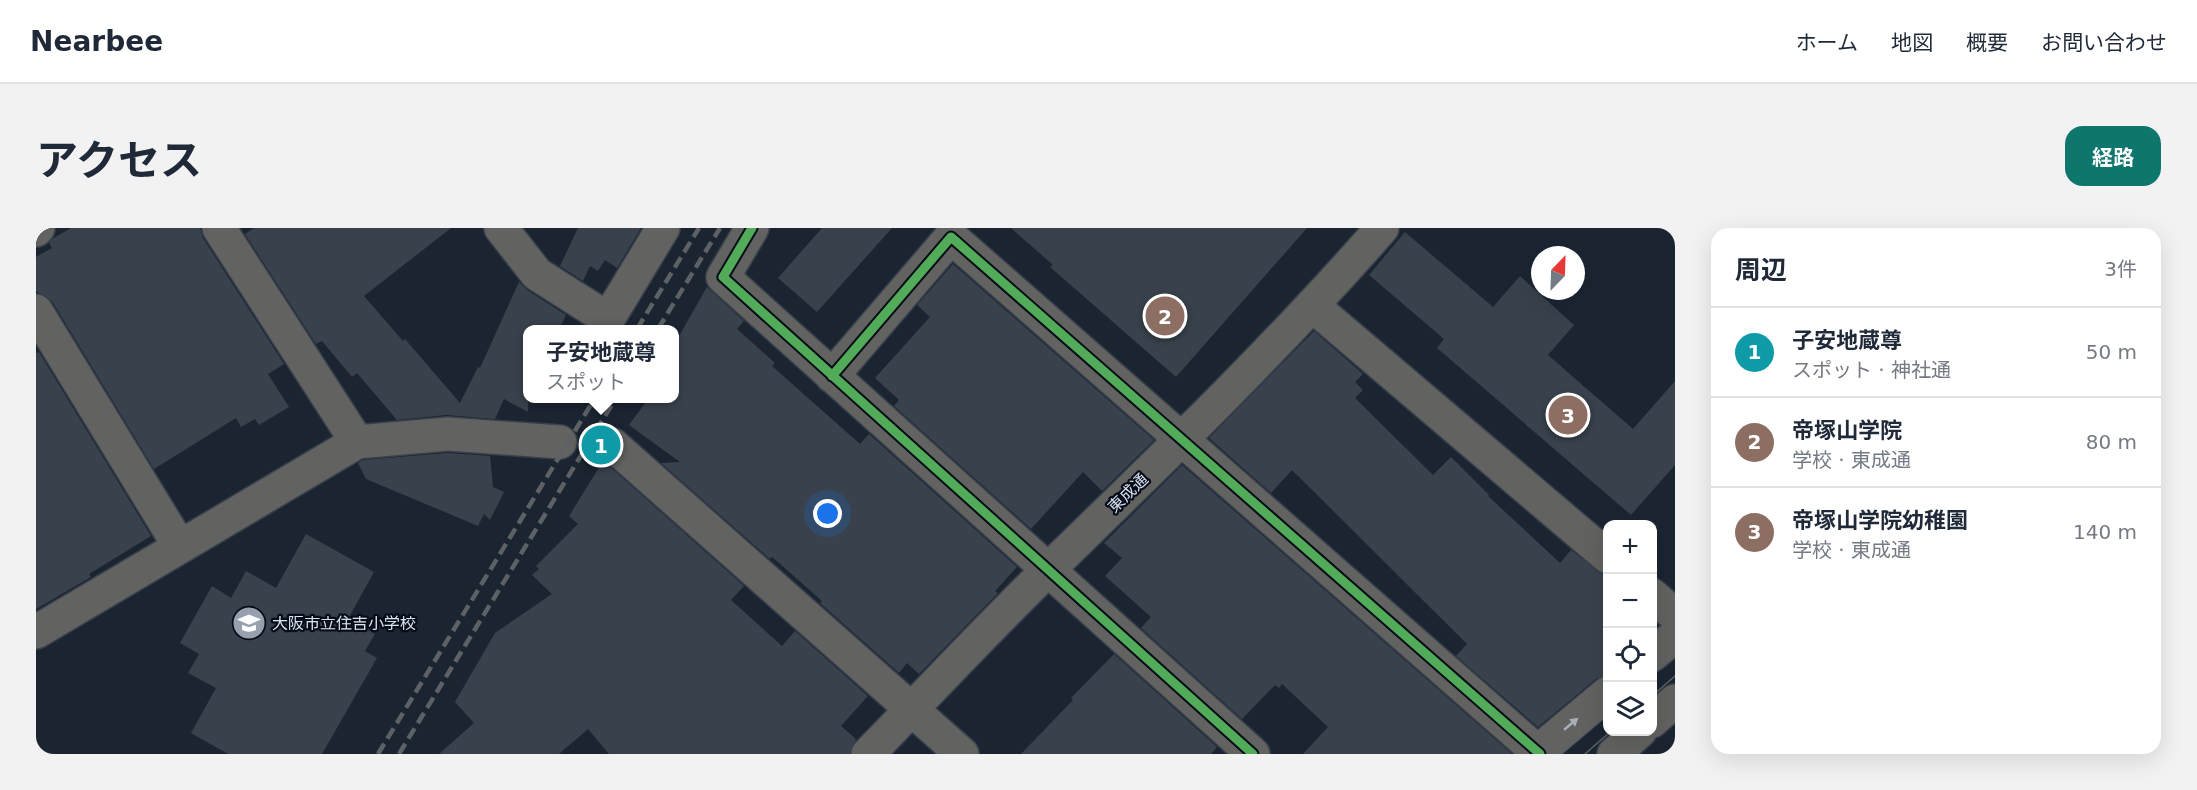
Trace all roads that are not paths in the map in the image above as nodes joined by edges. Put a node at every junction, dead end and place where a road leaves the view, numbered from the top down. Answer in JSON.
{"nodes":[{"id":1,"x":219,"y":228,"type":"edge"},
{"id":2,"x":501,"y":228,"type":"edge"},
{"id":3,"x":663,"y":228,"type":"edge"},
{"id":4,"x":752,"y":228,"type":"edge"},
{"id":5,"x":1382,"y":228,"type":"edge"},
{"id":6,"x":1313,"y":306,"type":"junction"},
{"id":7,"x":36,"y":311,"type":"edge"},
{"id":8,"x":832,"y":376,"type":"junction"},
{"id":9,"x":1182,"y":441,"type":"junction"},
{"id":10,"x":357,"y":442,"type":"junction"},
{"id":11,"x":560,"y":442,"type":"dead end"},
{"id":12,"x":613,"y":445,"type":"dead end"},
{"id":13,"x":180,"y":547,"type":"junction"},
{"id":14,"x":1603,"y":553,"type":"edge"},
{"id":15,"x":1047,"y":570,"type":"junction"},
{"id":16,"x":1657,"y":599,"type":"edge"},
{"id":17,"x":1675,"y":615,"type":"edge"},
{"id":18,"x":36,"y":632,"type":"edge"},
{"id":19,"x":1675,"y":636,"type":"edge"},
{"id":20,"x":1657,"y":652,"type":"edge"},
{"id":21,"x":1603,"y":697,"type":"edge"},
{"id":22,"x":1675,"y":701,"type":"edge"},
{"id":23,"x":911,"y":710,"type":"junction"},
{"id":24,"x":1657,"y":717,"type":"edge"},
{"id":25,"x":1635,"y":736,"type":"edge"},
{"id":26,"x":1538,"y":753,"type":"edge"},
{"id":27,"x":868,"y":754,"type":"edge"},
{"id":28,"x":962,"y":754,"type":"edge"},
{"id":29,"x":1253,"y":754,"type":"edge"},
{"id":30,"x":1614,"y":754,"type":"edge"}],
"edges":[{"from":1,"to":10,"type":"street"},
{"from":2,"to":3,"type":"street"},
{"from":4,"to":8,"type":"street"},
{"from":5,"to":6,"type":"street","name":"東成通"},
{"from":6,"to":9,"type":"street","name":"東成通"},
{"from":6,"to":14,"type":"street"},
{"from":7,"to":13,"type":"street"},
{"from":8,"to":9,"type":"street"},
{"from":8,"to":15,"type":"street"},
{"from":9,"to":15,"type":"street","name":"東成通"},
{"from":9,"to":26,"type":"street"},
{"from":10,"to":11,"type":"street"},
{"from":10,"to":13,"type":"street"},
{"from":12,"to":23,"type":"street"},
{"from":13,"to":18,"type":"street"},
{"from":15,"to":23,"type":"street","name":"東成通"},
{"from":15,"to":29,"type":"street"},
{"from":16,"to":17,"type":"street"},
{"from":19,"to":20,"type":"street"},
{"from":26,"to":21,"type":"street","one_way":true},
{"from":22,"to":24,"type":"street"},
{"from":23,"to":27,"type":"street","name":"東成通"},
{"from":23,"to":28,"type":"street"},
{"from":25,"to":30,"type":"street"}]}
